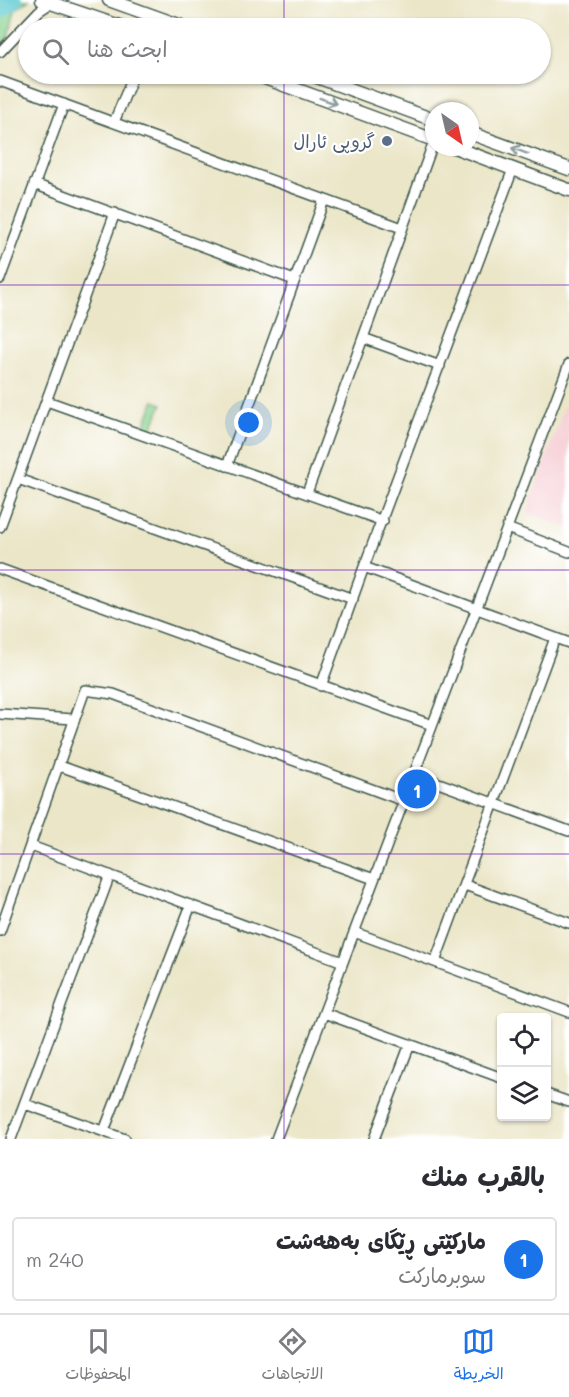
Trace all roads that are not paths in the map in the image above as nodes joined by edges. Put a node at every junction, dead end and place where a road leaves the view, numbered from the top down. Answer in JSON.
{"nodes":[{"id":1,"x":109,"y":0,"type":"edge"},
{"id":2,"x":46,"y":1,"type":"edge"},
{"id":3,"x":33,"y":18,"type":"edge"},
{"id":4,"x":95,"y":18,"type":"edge"},
{"id":5,"x":159,"y":18,"type":"edge"},
{"id":6,"x":18,"y":34,"type":"edge"},
{"id":7,"x":0,"y":52,"type":"edge"},
{"id":8,"x":0,"y":81,"type":"edge"},
{"id":9,"x":130,"y":84,"type":"edge"},
{"id":10,"x":281,"y":84,"type":"edge"},
{"id":11,"x":336,"y":84,"type":"edge"},
{"id":12,"x":64,"y":104,"type":"junction"},
{"id":13,"x":425,"y":117,"type":"edge"},
{"id":14,"x":114,"y":122,"type":"junction"},
{"id":15,"x":479,"y":136,"type":"edge"},
{"id":16,"x":425,"y":138,"type":"edge"},
{"id":17,"x":428,"y":156,"type":"edge"},
{"id":18,"x":478,"y":156,"type":"edge"},
{"id":19,"x":513,"y":169,"type":"junction"},
{"id":20,"x":569,"y":169,"type":"edge"},
{"id":21,"x":34,"y":184,"type":"junction"},
{"id":22,"x":569,"y":190,"type":"edge"},
{"id":23,"x":324,"y":200,"type":"junction"},
{"id":24,"x":115,"y":213,"type":"junction"},
{"id":25,"x":402,"y":228,"type":"junction"},
{"id":26,"x":0,"y":279,"type":"edge"},
{"id":27,"x":294,"y":280,"type":"junction"},
{"id":28,"x":363,"y":338,"type":"junction"},
{"id":29,"x":569,"y":364,"type":"edge"},
{"id":30,"x":440,"y":366,"type":"junction"},
{"id":31,"x":47,"y":401,"type":"junction"},
{"id":32,"x":227,"y":466,"type":"junction"},
{"id":33,"x":18,"y":479,"type":"junction"},
{"id":34,"x":307,"y":493,"type":"junction"},
{"id":35,"x":383,"y":521,"type":"junction"},
{"id":36,"x":0,"y":527,"type":"edge"},
{"id":37,"x":507,"y":528,"type":"junction"},
{"id":38,"x":569,"y":552,"type":"edge"},
{"id":39,"x":364,"y":567,"type":"junction"},
{"id":40,"x":0,"y":568,"type":"edge"},
{"id":41,"x":353,"y":599,"type":"junction"},
{"id":42,"x":476,"y":609,"type":"junction"},
{"id":43,"x":555,"y":638,"type":"junction"},
{"id":44,"x":569,"y":643,"type":"edge"},
{"id":45,"x":321,"y":686,"type":"junction"},
{"id":46,"x":0,"y":714,"type":"edge"},
{"id":47,"x":73,"y":719,"type":"junction"},
{"id":48,"x":432,"y":725,"type":"junction"},
{"id":49,"x":60,"y":766,"type":"junction"},
{"id":50,"x":414,"y":774,"type":"junction"},
{"id":51,"x":404,"y":801,"type":"junction"},
{"id":52,"x":494,"y":803,"type":"junction"},
{"id":53,"x":569,"y":831,"type":"edge"},
{"id":54,"x":31,"y":846,"type":"junction"},
{"id":55,"x":110,"y":875,"type":"junction"},
{"id":56,"x":374,"y":879,"type":"junction"},
{"id":57,"x":465,"y":885,"type":"junction"},
{"id":58,"x":190,"y":905,"type":"junction"},
{"id":59,"x":569,"y":924,"type":"edge"},
{"id":60,"x":0,"y":931,"type":"edge"},
{"id":61,"x":354,"y":932,"type":"junction"},
{"id":62,"x":343,"y":962,"type":"junction"},
{"id":63,"x":435,"y":962,"type":"junction"},
{"id":64,"x":569,"y":1012,"type":"edge"},
{"id":65,"x":324,"y":1013,"type":"junction"},
{"id":66,"x":410,"y":1044,"type":"junction"},
{"id":67,"x":497,"y":1077,"type":"edge"},
{"id":68,"x":551,"y":1096,"type":"edge"},
{"id":69,"x":569,"y":1102,"type":"edge"},
{"id":70,"x":24,"y":1104,"type":"junction"},
{"id":71,"x":104,"y":1131,"type":"junction"},
{"id":72,"x":11,"y":1139,"type":"edge"},
{"id":73,"x":125,"y":1139,"type":"edge"},
{"id":74,"x":276,"y":1139,"type":"edge"},
{"id":75,"x":374,"y":1139,"type":"edge"}],
"edges":[{"from":1,"to":5,"type":"main road"},
{"from":2,"to":3,"type":"street"},
{"from":2,"to":4,"type":"main road"},
{"from":6,"to":7,"type":"street"},
{"from":8,"to":12,"type":"street"},
{"from":9,"to":14,"type":"street"},
{"from":10,"to":16,"type":"main road","one_way":true},
{"from":11,"to":13,"type":"main road"},
{"from":12,"to":14,"type":"street"},
{"from":12,"to":21,"type":"street"},
{"from":14,"to":23,"type":"street"},
{"from":20,"to":15,"type":"main road","one_way":true},
{"from":17,"to":25,"type":"street"},
{"from":18,"to":19,"type":"main road"},
{"from":19,"to":22,"type":"main road"},
{"from":19,"to":30,"type":"street"},
{"from":21,"to":24,"type":"street"},
{"from":21,"to":26,"type":"street"},
{"from":23,"to":25,"type":"street"},
{"from":23,"to":27,"type":"street"},
{"from":24,"to":27,"type":"street"},
{"from":24,"to":31,"type":"street"},
{"from":25,"to":28,"type":"street"},
{"from":27,"to":32,"type":"street"},
{"from":28,"to":30,"type":"street"},
{"from":28,"to":34,"type":"street"},
{"from":29,"to":37,"type":"street"},
{"from":30,"to":35,"type":"street"},
{"from":31,"to":32,"type":"street"},
{"from":31,"to":33,"type":"street"},
{"from":32,"to":34,"type":"street"},
{"from":33,"to":36,"type":"street"},
{"from":33,"to":41,"type":"street"},
{"from":34,"to":35,"type":"street"},
{"from":35,"to":39,"type":"street"},
{"from":37,"to":38,"type":"street"},
{"from":37,"to":42,"type":"street"},
{"from":39,"to":41,"type":"street"},
{"from":39,"to":42,"type":"street"},
{"from":40,"to":45,"type":"street"},
{"from":41,"to":45,"type":"street"},
{"from":42,"to":43,"type":"street"},
{"from":42,"to":48,"type":"street"},
{"from":43,"to":44,"type":"street"},
{"from":43,"to":52,"type":"street"},
{"from":45,"to":48,"type":"street"},
{"from":46,"to":47,"type":"street"},
{"from":47,"to":49,"type":"street"},
{"from":47,"to":51,"type":"street"},
{"from":48,"to":50,"type":"street"},
{"from":49,"to":54,"type":"street"},
{"from":49,"to":56,"type":"street"},
{"from":50,"to":51,"type":"street"},
{"from":50,"to":52,"type":"street"},
{"from":51,"to":56,"type":"street"},
{"from":52,"to":53,"type":"street"},
{"from":52,"to":57,"type":"street"},
{"from":54,"to":55,"type":"street"},
{"from":54,"to":60,"type":"street"},
{"from":55,"to":58,"type":"street"},
{"from":55,"to":70,"type":"street"},
{"from":56,"to":61,"type":"street"},
{"from":57,"to":59,"type":"street"},
{"from":57,"to":63,"type":"street"},
{"from":58,"to":62,"type":"street"},
{"from":58,"to":71,"type":"street"},
{"from":61,"to":62,"type":"street"},
{"from":61,"to":63,"type":"street"},
{"from":62,"to":65,"type":"street"},
{"from":63,"to":64,"type":"street"},
{"from":65,"to":66,"type":"street"},
{"from":65,"to":74,"type":"street"},
{"from":66,"to":67,"type":"street"},
{"from":66,"to":75,"type":"street"},
{"from":68,"to":69,"type":"street"},
{"from":70,"to":71,"type":"street"},
{"from":70,"to":72,"type":"street"},
{"from":71,"to":73,"type":"street"}]}
